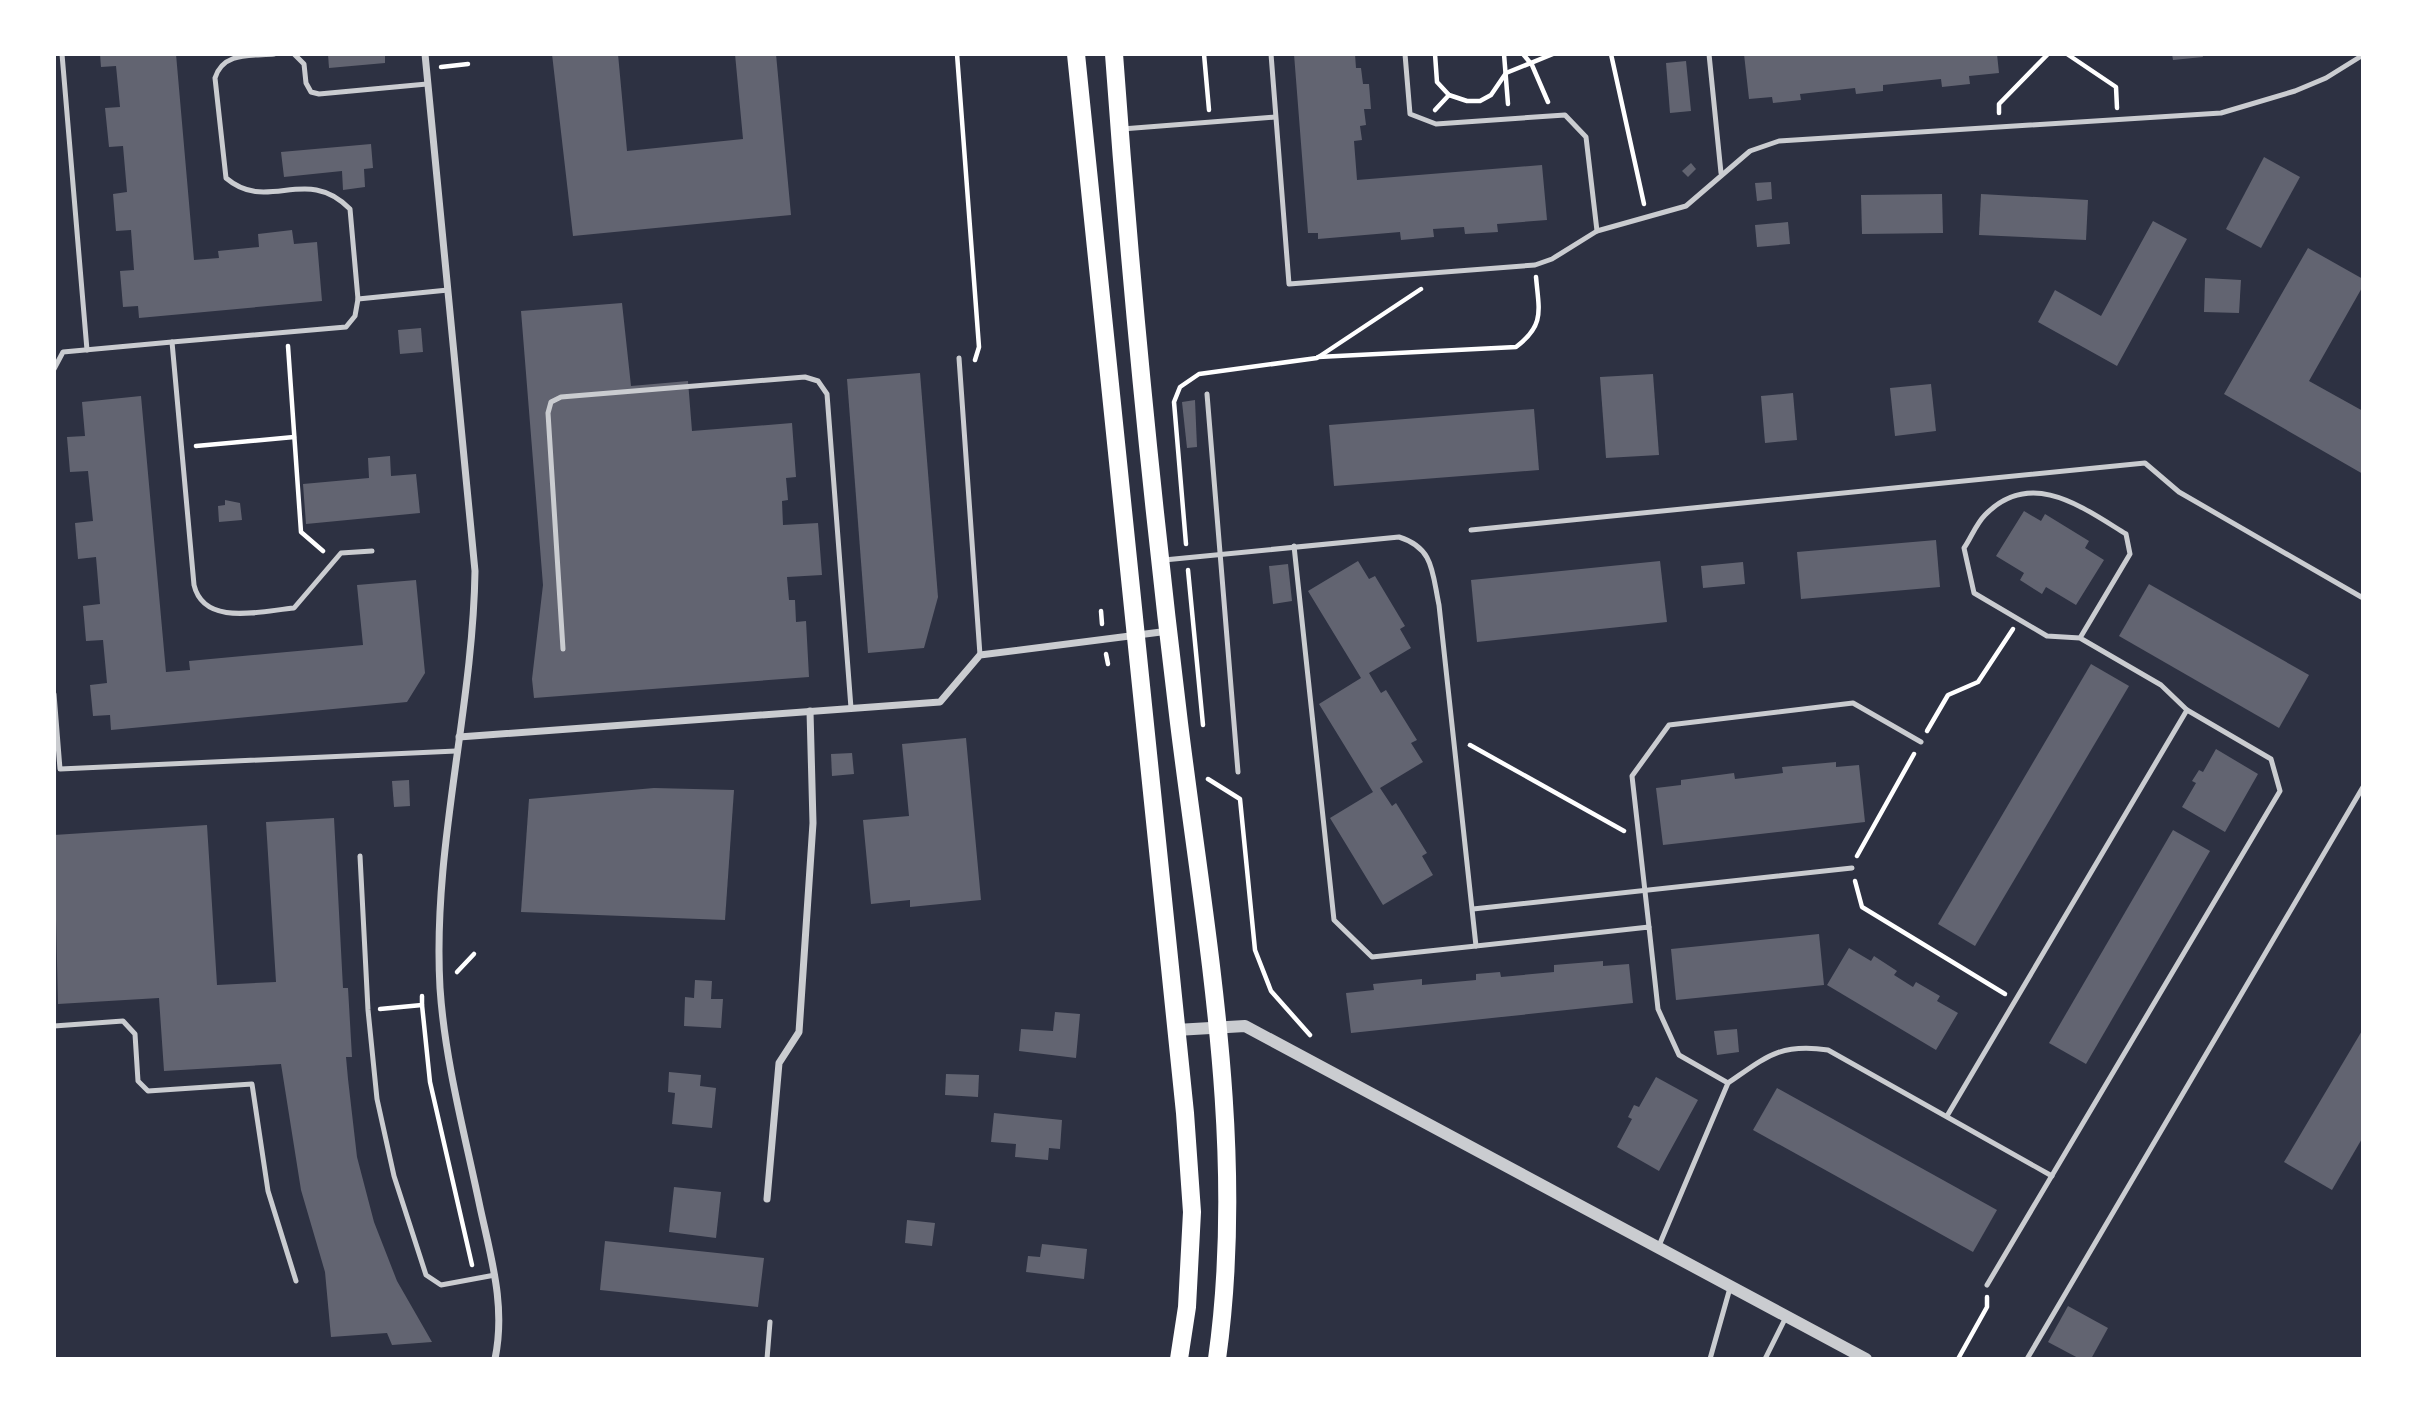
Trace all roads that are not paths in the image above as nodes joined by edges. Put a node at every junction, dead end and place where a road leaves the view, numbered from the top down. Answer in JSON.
{"nodes":[{"id":1,"x":62,"y":54,"type":"edge"},
{"id":2,"x":274,"y":54,"type":"edge"},
{"id":3,"x":294,"y":54,"type":"edge"},
{"id":4,"x":425,"y":54,"type":"edge"},
{"id":5,"x":1076,"y":54,"type":"edge"},
{"id":6,"x":1114,"y":54,"type":"edge"},
{"id":7,"x":1271,"y":54,"type":"edge"},
{"id":8,"x":1405,"y":54,"type":"edge"},
{"id":9,"x":1709,"y":54,"type":"edge"},
{"id":10,"x":2363,"y":55,"type":"edge"},
{"id":11,"x":427,"y":84,"type":"junction"},
{"id":12,"x":1275,"y":117,"type":"junction"},
{"id":13,"x":1119,"y":129,"type":"junction"},
{"id":14,"x":1721,"y":173,"type":"junction"},
{"id":15,"x":1597,"y":231,"type":"junction"},
{"id":16,"x":448,"y":290,"type":"junction"},
{"id":17,"x":358,"y":299,"type":"junction"},
{"id":18,"x":172,"y":342,"type":"junction"},
{"id":19,"x":87,"y":350,"type":"junction"},
{"id":20,"x":959,"y":358,"type":"dead end"},
{"id":21,"x":54,"y":369,"type":"edge"},
{"id":22,"x":1207,"y":394,"type":"dead end"},
{"id":23,"x":1471,"y":530,"type":"dead end"},
{"id":24,"x":1294,"y":546,"type":"junction"},
{"id":25,"x":372,"y":551,"type":"dead end"},
{"id":26,"x":1219,"y":553,"type":"junction"},
{"id":27,"x":1163,"y":560,"type":"junction"},
{"id":28,"x":2363,"y":598,"type":"edge"},
{"id":29,"x":1170,"y":631,"type":"junction"},
{"id":30,"x":1136,"y":635,"type":"junction"},
{"id":31,"x":2080,"y":638,"type":"junction"},
{"id":32,"x":563,"y":649,"type":"dead end"},
{"id":33,"x":980,"y":655,"type":"junction"},
{"id":34,"x":54,"y":694,"type":"edge"},
{"id":35,"x":851,"y":708,"type":"junction"},
{"id":36,"x":2187,"y":710,"type":"junction"},
{"id":37,"x":810,"y":711,"type":"junction"},
{"id":38,"x":458,"y":737,"type":"junction"},
{"id":39,"x":1921,"y":742,"type":"road end"},
{"id":40,"x":456,"y":751,"type":"junction"},
{"id":41,"x":57,"y":769,"type":"edge"},
{"id":42,"x":1238,"y":772,"type":"dead end"},
{"id":43,"x":2363,"y":787,"type":"edge"},
{"id":44,"x":360,"y":856,"type":"dead end"},
{"id":45,"x":1852,"y":868,"type":"road end"},
{"id":46,"x":1642,"y":889,"type":"junction"},
{"id":47,"x":1473,"y":909,"type":"junction"},
{"id":48,"x":1649,"y":927,"type":"junction"},
{"id":49,"x":1476,"y":946,"type":"junction"},
{"id":50,"x":54,"y":1026,"type":"edge"},
{"id":51,"x":1218,"y":1026,"type":"junction"},
{"id":52,"x":1176,"y":1030,"type":"junction"},
{"id":53,"x":1728,"y":1083,"type":"junction"},
{"id":54,"x":1947,"y":1116,"type":"junction"},
{"id":55,"x":2052,"y":1176,"type":"junction"},
{"id":56,"x":767,"y":1199,"type":"dead end"},
{"id":57,"x":1658,"y":1248,"type":"junction"},
{"id":58,"x":495,"y":1275,"type":"junction"},
{"id":59,"x":296,"y":1281,"type":"dead end"},
{"id":60,"x":1987,"y":1285,"type":"road end"},
{"id":61,"x":1730,"y":1287,"type":"junction"},
{"id":62,"x":1786,"y":1317,"type":"junction"},
{"id":63,"x":770,"y":1322,"type":"dead end"},
{"id":64,"x":495,"y":1359,"type":"edge"},
{"id":65,"x":767,"y":1359,"type":"edge"},
{"id":66,"x":1180,"y":1359,"type":"edge"},
{"id":67,"x":1217,"y":1359,"type":"edge"},
{"id":68,"x":1710,"y":1359,"type":"edge"},
{"id":69,"x":1765,"y":1359,"type":"edge"},
{"id":70,"x":1867,"y":1359,"type":"edge"},
{"id":71,"x":2027,"y":1359,"type":"edge"}],
"edges":[{"from":1,"to":19,"type":"lane"},
{"from":2,"to":17,"type":"lane"},
{"from":3,"to":11,"type":"lane"},
{"from":4,"to":11,"type":"street"},
{"from":5,"to":30,"type":"main road"},
{"from":6,"to":13,"type":"main road"},
{"from":7,"to":12,"type":"lane"},
{"from":8,"to":15,"type":"lane"},
{"from":9,"to":14,"type":"lane"},
{"from":10,"to":14,"type":"lane"},
{"from":11,"to":16,"type":"street"},
{"from":12,"to":13,"type":"lane"},
{"from":12,"to":15,"type":"lane"},
{"from":13,"to":27,"type":"main road"},
{"from":14,"to":15,"type":"lane"},
{"from":16,"to":17,"type":"lane"},
{"from":16,"to":38,"type":"street"},
{"from":17,"to":18,"type":"lane"},
{"from":18,"to":19,"type":"lane"},
{"from":18,"to":25,"type":"lane"},
{"from":19,"to":21,"type":"lane"},
{"from":20,"to":33,"type":"lane"},
{"from":22,"to":26,"type":"lane"},
{"from":23,"to":28,"type":"lane"},
{"from":24,"to":26,"type":"lane"},
{"from":24,"to":47,"type":"lane"},
{"from":24,"to":49,"type":"lane"},
{"from":26,"to":27,"type":"lane"},
{"from":26,"to":42,"type":"lane"},
{"from":27,"to":29,"type":"main road"},
{"from":29,"to":30,"type":"street"},
{"from":29,"to":51,"type":"main road"},
{"from":30,"to":33,"type":"street"},
{"from":30,"to":52,"type":"main road"},
{"from":31,"to":31,"type":"lane"},
{"from":31,"to":36,"type":"lane"},
{"from":32,"to":35,"type":"lane"},
{"from":33,"to":35,"type":"street"},
{"from":34,"to":41,"type":"lane"},
{"from":35,"to":37,"type":"street"},
{"from":36,"to":54,"type":"lane"},
{"from":36,"to":55,"type":"lane"},
{"from":37,"to":38,"type":"street"},
{"from":37,"to":56,"type":"street"},
{"from":38,"to":40,"type":"street"},
{"from":39,"to":46,"type":"lane"},
{"from":40,"to":41,"type":"lane"},
{"from":40,"to":58,"type":"street"},
{"from":43,"to":71,"type":"lane"},
{"from":44,"to":58,"type":"lane"},
{"from":45,"to":46,"type":"lane"},
{"from":46,"to":47,"type":"lane"},
{"from":46,"to":48,"type":"lane"},
{"from":47,"to":49,"type":"lane"},
{"from":48,"to":49,"type":"lane"},
{"from":48,"to":53,"type":"lane"},
{"from":50,"to":59,"type":"lane"},
{"from":51,"to":52,"type":"street"},
{"from":51,"to":57,"type":"street"},
{"from":51,"to":67,"type":"main road"},
{"from":52,"to":66,"type":"main road"},
{"from":53,"to":54,"type":"lane"},
{"from":53,"to":57,"type":"lane"},
{"from":54,"to":55,"type":"lane"},
{"from":55,"to":60,"type":"lane"},
{"from":57,"to":61,"type":"street"},
{"from":58,"to":64,"type":"street"},
{"from":61,"to":62,"type":"street"},
{"from":61,"to":68,"type":"lane"},
{"from":62,"to":69,"type":"lane"},
{"from":62,"to":70,"type":"street"},
{"from":63,"to":65,"type":"lane"}]}
